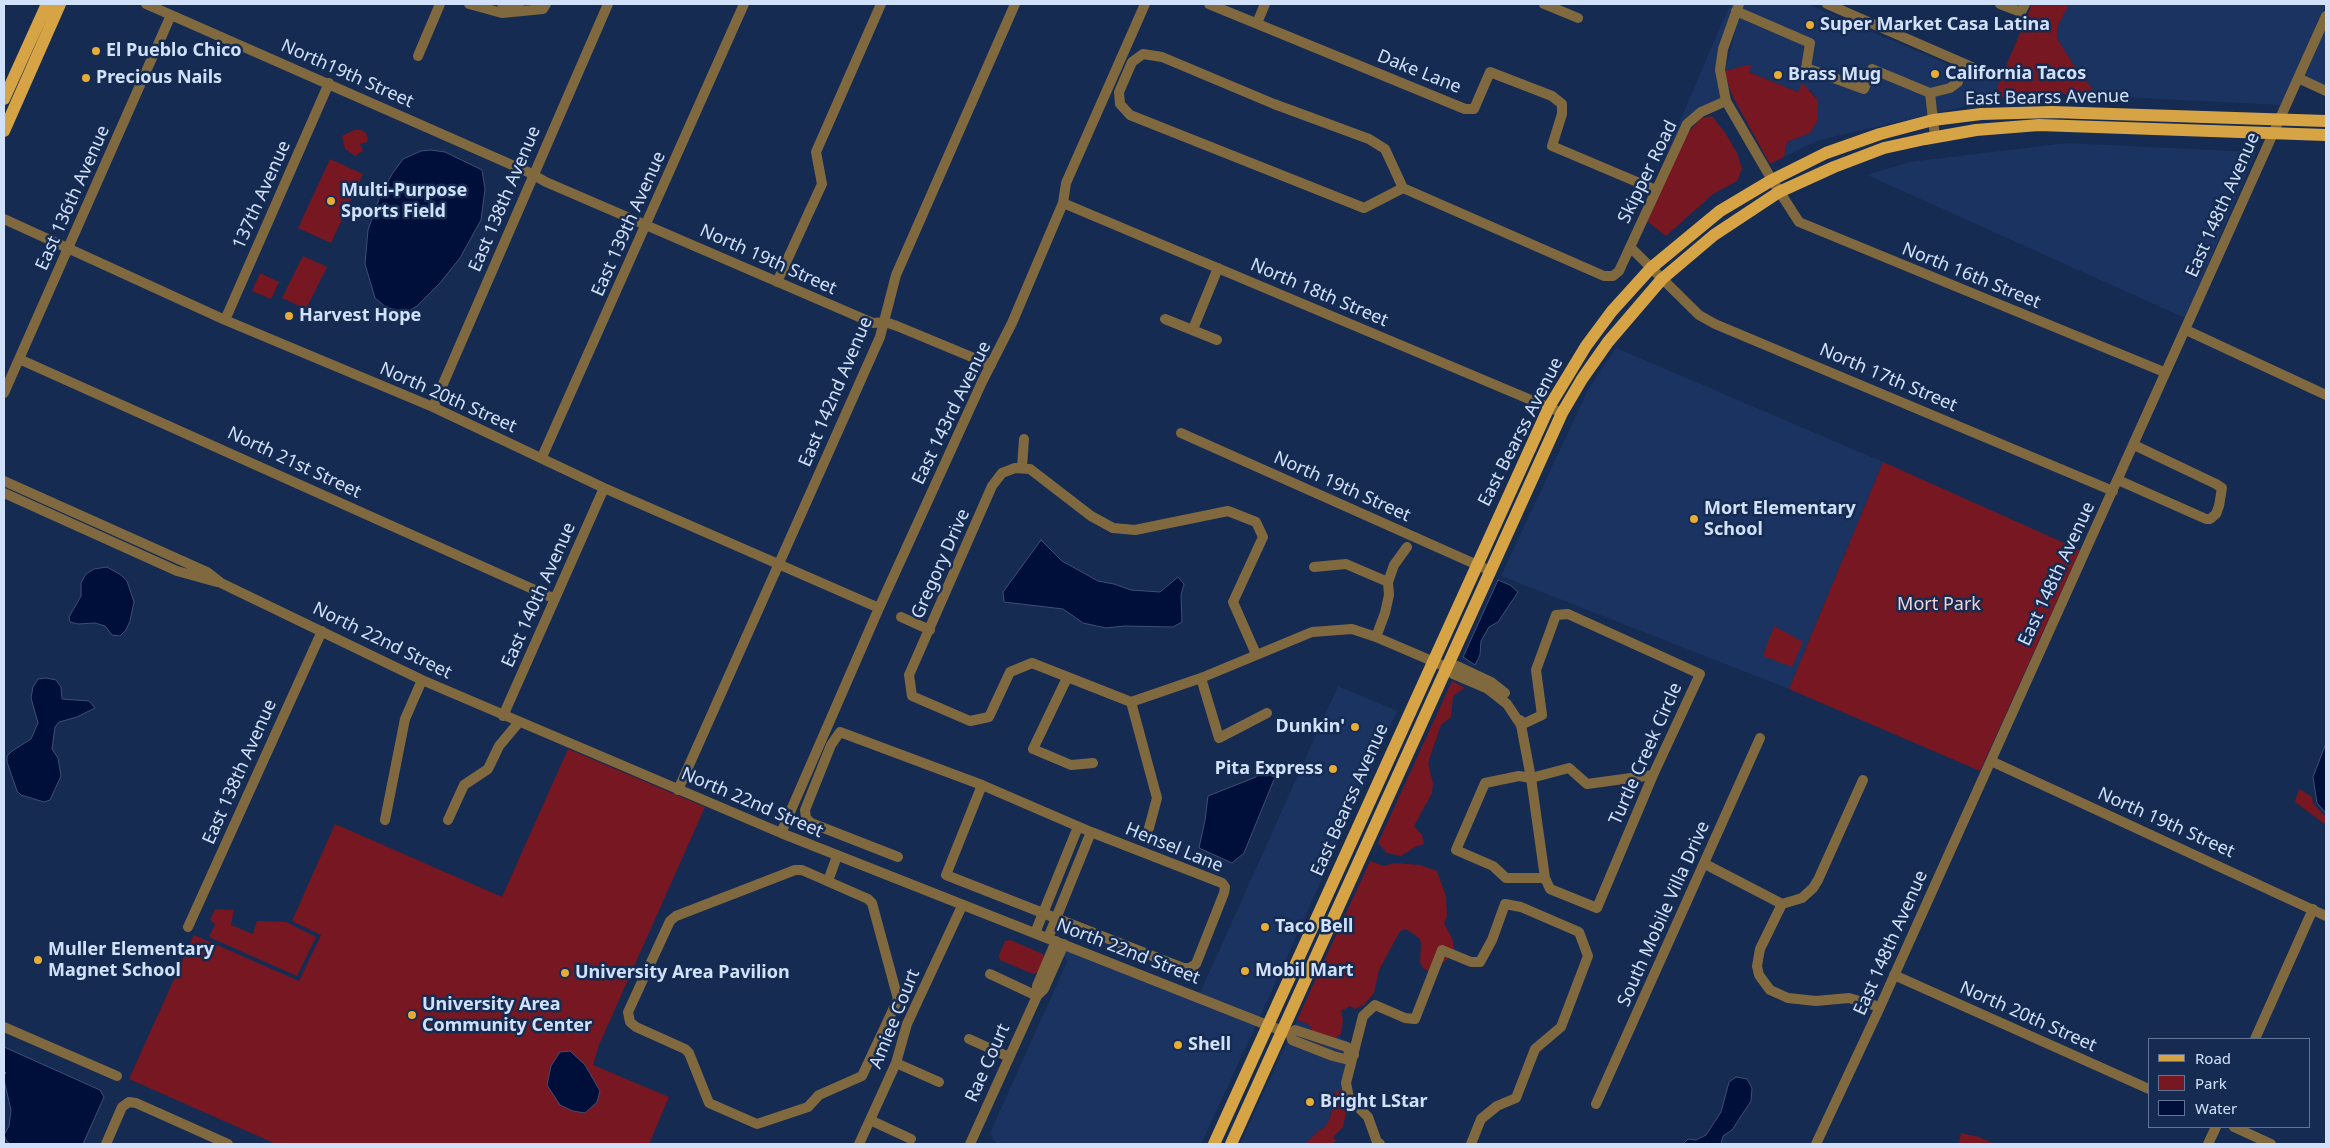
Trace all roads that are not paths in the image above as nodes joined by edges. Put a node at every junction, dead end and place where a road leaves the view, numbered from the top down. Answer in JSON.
{"nodes":[{"id":1,"x":47,"y":4,"type":"edge"},
{"id":2,"x":60,"y":4,"type":"edge"},
{"id":3,"x":146,"y":4,"type":"edge"},
{"id":4,"x":440,"y":4,"type":"edge"},
{"id":5,"x":469,"y":4,"type":"edge"},
{"id":6,"x":502,"y":4,"type":"edge"},
{"id":7,"x":546,"y":4,"type":"edge"},
{"id":8,"x":608,"y":4,"type":"edge"},
{"id":9,"x":744,"y":4,"type":"edge"},
{"id":10,"x":881,"y":4,"type":"edge"},
{"id":11,"x":1015,"y":4,"type":"edge"},
{"id":12,"x":1145,"y":4,"type":"edge"},
{"id":13,"x":1209,"y":4,"type":"edge"},
{"id":14,"x":1238,"y":4,"type":"edge"},
{"id":15,"x":1265,"y":4,"type":"edge"},
{"id":16,"x":1544,"y":4,"type":"edge"},
{"id":17,"x":1827,"y":4,"type":"edge"},
{"id":18,"x":2000,"y":4,"type":"edge"},
{"id":19,"x":1738,"y":8,"type":"edge"},
{"id":20,"x":2023,"y":8,"type":"edge"},
{"id":21,"x":525,"y":12,"type":"junction"},
{"id":22,"x":1234,"y":14,"type":"junction"},
{"id":23,"x":171,"y":15,"type":"junction"},
{"id":24,"x":2326,"y":16,"type":"edge"},
{"id":25,"x":1578,"y":18,"type":"dead end"},
{"id":26,"x":1257,"y":23,"type":"junction"},
{"id":27,"x":418,"y":56,"type":"dead end"},
{"id":28,"x":1988,"y":74,"type":"dead end"},
{"id":29,"x":2298,"y":78,"type":"junction"},
{"id":30,"x":1958,"y":82,"type":"dead end"},
{"id":31,"x":329,"y":84,"type":"junction"},
{"id":32,"x":2326,"y":91,"type":"edge"},
{"id":33,"x":1930,"y":92,"type":"junction"},
{"id":34,"x":4,"y":99,"type":"edge"},
{"id":35,"x":1726,"y":101,"type":"junction"},
{"id":36,"x":2279,"y":119,"type":"junction"},
{"id":37,"x":1933,"y":120,"type":"junction"},
{"id":38,"x":2326,"y":121,"type":"edge"},
{"id":39,"x":4,"y":130,"type":"edge"},
{"id":40,"x":2273,"y":134,"type":"junction"},
{"id":41,"x":2326,"y":135,"type":"edge"},
{"id":42,"x":1935,"y":137,"type":"junction"},
{"id":43,"x":533,"y":175,"type":"junction"},
{"id":44,"x":1772,"y":180,"type":"junction"},
{"id":45,"x":1403,"y":188,"type":"junction"},
{"id":46,"x":1656,"y":190,"type":"junction"},
{"id":47,"x":1779,"y":192,"type":"junction"},
{"id":48,"x":1063,"y":203,"type":"junction"},
{"id":49,"x":4,"y":219,"type":"edge"},
{"id":50,"x":646,"y":225,"type":"junction"},
{"id":51,"x":1630,"y":247,"type":"junction"},
{"id":52,"x":69,"y":248,"type":"junction"},
{"id":53,"x":1218,"y":268,"type":"junction"},
{"id":54,"x":1651,"y":268,"type":"junction"},
{"id":55,"x":1662,"y":279,"type":"junction"},
{"id":56,"x":777,"y":282,"type":"junction"},
{"id":57,"x":1166,"y":319,"type":"dead end"},
{"id":58,"x":225,"y":320,"type":"junction"},
{"id":59,"x":884,"y":322,"type":"junction"},
{"id":60,"x":1193,"y":329,"type":"junction"},
{"id":61,"x":2186,"y":330,"type":"junction"},
{"id":62,"x":1217,"y":340,"type":"dead end"},
{"id":63,"x":1586,"y":346,"type":"junction"},
{"id":64,"x":1598,"y":356,"type":"junction"},
{"id":65,"x":20,"y":358,"type":"junction"},
{"id":66,"x":991,"y":365,"type":"junction"},
{"id":67,"x":2164,"y":372,"type":"junction"},
{"id":68,"x":4,"y":393,"type":"edge"},
{"id":69,"x":2326,"y":395,"type":"edge"},
{"id":70,"x":433,"y":407,"type":"junction"},
{"id":71,"x":1549,"y":407,"type":"junction"},
{"id":72,"x":1562,"y":413,"type":"junction"},
{"id":73,"x":1181,"y":433,"type":"dead end"},
{"id":74,"x":1024,"y":439,"type":"dead end"},
{"id":75,"x":2134,"y":445,"type":"junction"},
{"id":76,"x":542,"y":457,"type":"junction"},
{"id":77,"x":1022,"y":467,"type":"junction"},
{"id":78,"x":2118,"y":480,"type":"junction"},
{"id":79,"x":4,"y":481,"type":"edge"},
{"id":80,"x":604,"y":488,"type":"junction"},
{"id":81,"x":2113,"y":491,"type":"junction"},
{"id":82,"x":4,"y":493,"type":"edge"},
{"id":83,"x":1496,"y":521,"type":"junction"},
{"id":84,"x":1509,"y":527,"type":"junction"},
{"id":85,"x":84,"y":530,"type":"junction"},
{"id":86,"x":114,"y":530,"type":"junction"},
{"id":87,"x":1407,"y":547,"type":"dead end"},
{"id":88,"x":165,"y":554,"type":"junction"},
{"id":89,"x":780,"y":564,"type":"junction"},
{"id":90,"x":1476,"y":564,"type":"junction"},
{"id":91,"x":1314,"y":567,"type":"dead end"},
{"id":92,"x":1490,"y":570,"type":"junction"},
{"id":93,"x":176,"y":571,"type":"junction"},
{"id":94,"x":1388,"y":582,"type":"junction"},
{"id":95,"x":221,"y":583,"type":"junction"},
{"id":96,"x":555,"y":598,"type":"junction"},
{"id":97,"x":879,"y":608,"type":"junction"},
{"id":98,"x":901,"y":617,"type":"dead end"},
{"id":99,"x":322,"y":630,"type":"junction"},
{"id":100,"x":930,"y":630,"type":"junction"},
{"id":101,"x":1376,"y":637,"type":"junction"},
{"id":102,"x":1256,"y":654,"type":"junction"},
{"id":103,"x":1432,"y":662,"type":"junction"},
{"id":104,"x":1446,"y":667,"type":"junction"},
{"id":105,"x":1067,"y":678,"type":"junction"},
{"id":106,"x":1201,"y":678,"type":"junction"},
{"id":107,"x":422,"y":680,"type":"junction"},
{"id":108,"x":1131,"y":702,"type":"junction"},
{"id":109,"x":1267,"y":713,"type":"dead end"},
{"id":110,"x":503,"y":716,"type":"junction"},
{"id":111,"x":519,"y":722,"type":"junction"},
{"id":112,"x":1521,"y":725,"type":"junction"},
{"id":113,"x":827,"y":727,"type":"junction"},
{"id":114,"x":840,"y":732,"type":"junction"},
{"id":115,"x":1760,"y":738,"type":"dead end"},
{"id":116,"x":1991,"y":761,"type":"junction"},
{"id":117,"x":1093,"y":763,"type":"dead end"},
{"id":118,"x":1653,"y":775,"type":"junction"},
{"id":119,"x":1531,"y":778,"type":"junction"},
{"id":120,"x":1863,"y":780,"type":"dead end"},
{"id":121,"x":982,"y":785,"type":"junction"},
{"id":122,"x":678,"y":790,"type":"junction"},
{"id":123,"x":1367,"y":805,"type":"junction"},
{"id":124,"x":1380,"y":812,"type":"junction"},
{"id":125,"x":386,"y":820,"type":"dead end"},
{"id":126,"x":448,"y":820,"type":"dead end"},
{"id":127,"x":1078,"y":827,"type":"junction"},
{"id":128,"x":1149,"y":828,"type":"dead end"},
{"id":129,"x":1091,"y":832,"type":"junction"},
{"id":130,"x":780,"y":833,"type":"junction"},
{"id":131,"x":837,"y":856,"type":"junction"},
{"id":132,"x":898,"y":857,"type":"dead end"},
{"id":133,"x":1705,"y":864,"type":"junction"},
{"id":134,"x":1545,"y":878,"type":"junction"},
{"id":135,"x":828,"y":882,"type":"junction"},
{"id":136,"x":1782,"y":904,"type":"junction"},
{"id":137,"x":962,"y":906,"type":"junction"},
{"id":138,"x":2313,"y":909,"type":"junction"},
{"id":139,"x":1042,"y":914,"type":"junction"},
{"id":140,"x":2326,"y":916,"type":"edge"},
{"id":141,"x":1056,"y":920,"type":"junction"},
{"id":142,"x":188,"y":927,"type":"dead end"},
{"id":143,"x":1034,"y":933,"type":"junction"},
{"id":144,"x":1056,"y":941,"type":"junction"},
{"id":145,"x":990,"y":974,"type":"dead end"},
{"id":146,"x":1894,"y":975,"type":"junction"},
{"id":147,"x":1037,"y":996,"type":"junction"},
{"id":148,"x":1880,"y":1007,"type":"junction"},
{"id":149,"x":1267,"y":1025,"type":"junction"},
{"id":150,"x":4,"y":1027,"type":"edge"},
{"id":151,"x":1286,"y":1033,"type":"junction"},
{"id":152,"x":2255,"y":1038,"type":"edge"},
{"id":153,"x":968,"y":1039,"type":"dead end"},
{"id":154,"x":1352,"y":1055,"type":"junction"},
{"id":155,"x":1009,"y":1057,"type":"junction"},
{"id":156,"x":896,"y":1063,"type":"junction"},
{"id":157,"x":117,"y":1076,"type":"dead end"},
{"id":158,"x":939,"y":1082,"type":"dead end"},
{"id":159,"x":2148,"y":1089,"type":"edge"},
{"id":160,"x":1596,"y":1104,"type":"dead end"},
{"id":161,"x":870,"y":1120,"type":"junction"},
{"id":162,"x":2216,"y":1128,"type":"edge"},
{"id":163,"x":2236,"y":1128,"type":"edge"},
{"id":164,"x":911,"y":1139,"type":"dead end"},
{"id":165,"x":106,"y":1144,"type":"edge"},
{"id":166,"x":228,"y":1144,"type":"edge"},
{"id":167,"x":859,"y":1144,"type":"edge"},
{"id":168,"x":970,"y":1144,"type":"edge"},
{"id":169,"x":1214,"y":1144,"type":"edge"},
{"id":170,"x":1231,"y":1144,"type":"edge"},
{"id":171,"x":1380,"y":1144,"type":"edge"},
{"id":172,"x":1471,"y":1144,"type":"edge"},
{"id":173,"x":1816,"y":1144,"type":"edge"},
{"id":174,"x":2208,"y":1144,"type":"edge"},
{"id":175,"x":2271,"y":1144,"type":"edge"}],
"edges":[{"from":1,"to":34,"type":"main road"},
{"from":2,"to":39,"type":"main road"},
{"from":3,"to":23,"type":"street","name":"North19th Street"},
{"from":4,"to":27,"type":"street"},
{"from":5,"to":21,"type":"street"},
{"from":6,"to":21,"type":"street"},
{"from":7,"to":21,"type":"street"},
{"from":8,"to":43,"type":"street","name":"East 138th Avenue"},
{"from":9,"to":50,"type":"street","name":"East 139th Avenue"},
{"from":10,"to":56,"type":"street"},
{"from":11,"to":59,"type":"street","name":"East 142nd Avenue"},
{"from":12,"to":48,"type":"street","name":"East 143rd Avenue"},
{"from":13,"to":22,"type":"street","name":"Dake Lane"},
{"from":14,"to":22,"type":"street"},
{"from":15,"to":26,"type":"street"},
{"from":16,"to":25,"type":"street"},
{"from":17,"to":28,"type":"street"},
{"from":18,"to":20,"type":"street"},
{"from":19,"to":33,"type":"street"},
{"from":19,"to":35,"type":"street"},
{"from":22,"to":26,"type":"street","name":"Dake Lane"},
{"from":23,"to":31,"type":"street","name":"North19th Street"},
{"from":23,"to":52,"type":"street","name":"East 136th Avenue"},
{"from":24,"to":29,"type":"street","name":"East 148th Avenue"},
{"from":26,"to":46,"type":"street","name":"Dake Lane"},
{"from":29,"to":32,"type":"street"},
{"from":29,"to":36,"type":"street","name":"East 148th Avenue"},
{"from":30,"to":33,"type":"street"},
{"from":31,"to":43,"type":"street","name":"North19th Street"},
{"from":31,"to":58,"type":"street","name":"137th Avenue"},
{"from":33,"to":37,"type":"street"},
{"from":35,"to":44,"type":"street"},
{"from":35,"to":46,"type":"street","name":"Skipper Road"},
{"from":36,"to":37,"type":"main road","name":"East Bearss Avenue"},
{"from":36,"to":38,"type":"main road","name":"East Bearss Avenue"},
{"from":36,"to":40,"type":"street","name":"East 148th Avenue"},
{"from":37,"to":42,"type":"street"},
{"from":37,"to":44,"type":"main road","name":"East Bearss Avenue"},
{"from":40,"to":41,"type":"main road","name":"East Bearss Avenue"},
{"from":40,"to":42,"type":"main road","name":"East Bearss Avenue"},
{"from":40,"to":61,"type":"street","name":"East 148th Avenue"},
{"from":42,"to":47,"type":"main road","name":"East Bearss Avenue"},
{"from":43,"to":50,"type":"street","name":"North 19th Street"},
{"from":43,"to":70,"type":"street","name":"East 138th Avenue"},
{"from":44,"to":47,"type":"street"},
{"from":44,"to":54,"type":"main road","name":"East Bearss Avenue"},
{"from":45,"to":45,"type":"street"},
{"from":45,"to":51,"type":"street","name":"Skipper Road"},
{"from":46,"to":51,"type":"street","name":"Skipper Road"},
{"from":47,"to":55,"type":"main road","name":"East Bearss Avenue"},
{"from":47,"to":67,"type":"street","name":"North 16th Street"},
{"from":48,"to":53,"type":"street","name":"North 18th Street"},
{"from":48,"to":66,"type":"street","name":"East 143rd Avenue"},
{"from":49,"to":52,"type":"street","name":"North 20th Street"},
{"from":50,"to":56,"type":"street","name":"North 19th Street"},
{"from":50,"to":76,"type":"street","name":"East 139th Avenue"},
{"from":51,"to":54,"type":"street","name":"Skipper Road"},
{"from":52,"to":58,"type":"street","name":"North 20th Street"},
{"from":52,"to":65,"type":"street","name":"East 136th Avenue"},
{"from":53,"to":60,"type":"street"},
{"from":53,"to":71,"type":"street","name":"North 18th Street"},
{"from":54,"to":55,"type":"street","name":"Skipper Road"},
{"from":54,"to":63,"type":"main road","name":"East Bearss Avenue"},
{"from":55,"to":64,"type":"main road","name":"East Bearss Avenue"},
{"from":55,"to":81,"type":"street","name":"North 17th Street"},
{"from":56,"to":59,"type":"street","name":"North 19th Street"},
{"from":57,"to":60,"type":"street"},
{"from":58,"to":70,"type":"street","name":"North 20th Street"},
{"from":59,"to":66,"type":"street","name":"North 19th Street"},
{"from":59,"to":89,"type":"street","name":"East 142nd Avenue"},
{"from":60,"to":62,"type":"street"},
{"from":61,"to":67,"type":"street","name":"East 148th Avenue"},
{"from":61,"to":69,"type":"street"},
{"from":63,"to":64,"type":"main road"},
{"from":63,"to":71,"type":"main road","name":"East Bearss Avenue"},
{"from":64,"to":72,"type":"main road","name":"East Bearss Avenue"},
{"from":65,"to":68,"type":"street","name":"East 136th Avenue"},
{"from":65,"to":96,"type":"street","name":"North 21st Street"},
{"from":66,"to":97,"type":"street","name":"East 143rd Avenue"},
{"from":67,"to":75,"type":"street","name":"East 148th Avenue"},
{"from":70,"to":76,"type":"street","name":"North 20th Street"},
{"from":71,"to":72,"type":"street","name":"North 18th Street"},
{"from":71,"to":83,"type":"main road","name":"East Bearss Avenue"},
{"from":72,"to":84,"type":"main road","name":"East Bearss Avenue"},
{"from":73,"to":90,"type":"street","name":"North 19th Street"},
{"from":74,"to":77,"type":"street"},
{"from":75,"to":78,"type":"street","name":"East 148th Avenue"},
{"from":75,"to":78,"type":"street"},
{"from":76,"to":80,"type":"street","name":"North 20th Street"},
{"from":77,"to":100,"type":"street","name":"Gregory Drive"},
{"from":77,"to":102,"type":"street"},
{"from":78,"to":81,"type":"street","name":"East 148th Avenue"},
{"from":79,"to":86,"type":"street","name":"North 22nd Street"},
{"from":80,"to":89,"type":"street","name":"North 20th Street"},
{"from":80,"to":96,"type":"street","name":"East 140th Avenue"},
{"from":81,"to":116,"type":"street","name":"East 148th Avenue"},
{"from":82,"to":85,"type":"street","name":"North 22nd Street"},
{"from":83,"to":84,"type":"main road"},
{"from":83,"to":90,"type":"main road","name":"East Bearss Avenue"},
{"from":84,"to":92,"type":"main road","name":"East Bearss Avenue"},
{"from":85,"to":86,"type":"street"},
{"from":85,"to":93,"type":"street","name":"North 22nd Street"},
{"from":86,"to":88,"type":"street","name":"North 22nd Street"},
{"from":87,"to":94,"type":"street"},
{"from":88,"to":93,"type":"street"},
{"from":88,"to":95,"type":"street","name":"North 22nd Street"},
{"from":89,"to":97,"type":"street","name":"North 20th Street"},
{"from":89,"to":122,"type":"street","name":"East 142nd Avenue"},
{"from":90,"to":92,"type":"street","name":"North 19th Street"},
{"from":90,"to":103,"type":"main road","name":"East Bearss Avenue"},
{"from":91,"to":94,"type":"street"},
{"from":92,"to":104,"type":"main road","name":"East Bearss Avenue"},
{"from":93,"to":95,"type":"street","name":"North 22nd Street"},
{"from":94,"to":101,"type":"street"},
{"from":95,"to":99,"type":"street","name":"North 22nd Street"},
{"from":96,"to":110,"type":"street","name":"East 140th Avenue"},
{"from":97,"to":113,"type":"street","name":"East 143rd Avenue"},
{"from":98,"to":100,"type":"street"},
{"from":99,"to":107,"type":"street","name":"North 22nd Street"},
{"from":99,"to":142,"type":"street","name":"East 138th Avenue"},
{"from":100,"to":105,"type":"street","name":"Gregory Drive"},
{"from":101,"to":102,"type":"street"},
{"from":101,"to":103,"type":"street"},
{"from":102,"to":106,"type":"street"},
{"from":103,"to":104,"type":"street"},
{"from":103,"to":123,"type":"main road","name":"East Bearss Avenue"},
{"from":104,"to":112,"type":"street"},
{"from":104,"to":124,"type":"main road","name":"East Bearss Avenue"},
{"from":105,"to":108,"type":"street","name":"Gregory Drive"},
{"from":105,"to":117,"type":"street"},
{"from":106,"to":108,"type":"street"},
{"from":106,"to":109,"type":"street"},
{"from":107,"to":110,"type":"street","name":"North 22nd Street"},
{"from":107,"to":125,"type":"street"},
{"from":108,"to":128,"type":"street"},
{"from":110,"to":111,"type":"street","name":"North 22nd Street"},
{"from":111,"to":122,"type":"street","name":"North 22nd Street"},
{"from":111,"to":126,"type":"street"},
{"from":112,"to":118,"type":"street","name":"Turtle Creek Circle"},
{"from":112,"to":119,"type":"street"},
{"from":113,"to":114,"type":"street","name":"Hensel Lane"},
{"from":113,"to":130,"type":"street","name":"East 143rd Avenue"},
{"from":114,"to":121,"type":"street","name":"Hensel Lane"},
{"from":114,"to":132,"type":"street"},
{"from":115,"to":133,"type":"street","name":"South Mobile Villa Drive"},
{"from":116,"to":138,"type":"street","name":"North 19th Street"},
{"from":116,"to":146,"type":"street","name":"East 148th Avenue"},
{"from":118,"to":119,"type":"street"},
{"from":118,"to":134,"type":"street","name":"Turtle Creek Circle"},
{"from":119,"to":134,"type":"street"},
{"from":119,"to":134,"type":"street"},
{"from":120,"to":136,"type":"street"},
{"from":121,"to":127,"type":"street","name":"Hensel Lane"},
{"from":121,"to":139,"type":"street","name":"Hensel Lane"},
{"from":122,"to":130,"type":"street","name":"North 22nd Street"},
{"from":123,"to":124,"type":"main road"},
{"from":123,"to":149,"type":"main road","name":"East Bearss Avenue"},
{"from":124,"to":151,"type":"main road","name":"East Bearss Avenue"},
{"from":127,"to":129,"type":"street","name":"Hensel Lane"},
{"from":127,"to":139,"type":"street"},
{"from":129,"to":141,"type":"street"},
{"from":129,"to":141,"type":"street","name":"Hensel Lane"},
{"from":130,"to":131,"type":"street","name":"North 22nd Street"},
{"from":131,"to":135,"type":"street"},
{"from":131,"to":137,"type":"street","name":"North 22nd Street"},
{"from":133,"to":136,"type":"street"},
{"from":133,"to":160,"type":"street","name":"South Mobile Villa Drive"},
{"from":135,"to":135,"type":"street"},
{"from":136,"to":148,"type":"street"},
{"from":137,"to":143,"type":"street","name":"North 22nd Street"},
{"from":137,"to":156,"type":"street","name":"Amiee Court"},
{"from":138,"to":140,"type":"street","name":"North 19th Street"},
{"from":138,"to":152,"type":"street"},
{"from":139,"to":141,"type":"street","name":"Hensel Lane"},
{"from":139,"to":143,"type":"street"},
{"from":141,"to":144,"type":"street","name":"Rae Court"},
{"from":143,"to":144,"type":"street","name":"North 22nd Street"},
{"from":144,"to":147,"type":"street","name":"Rae Court"},
{"from":144,"to":149,"type":"street","name":"North 22nd Street"},
{"from":145,"to":147,"type":"street"},
{"from":146,"to":148,"type":"street","name":"East 148th Avenue"},
{"from":146,"to":159,"type":"street","name":"North 20th Street"},
{"from":147,"to":155,"type":"street","name":"Rae Court"},
{"from":148,"to":173,"type":"street","name":"East 148th Avenue"},
{"from":149,"to":151,"type":"street","name":"North 22nd Street"},
{"from":149,"to":169,"type":"main road","name":"East Bearss Avenue"},
{"from":150,"to":157,"type":"street"},
{"from":151,"to":154,"type":"street","name":"North 22nd Street"},
{"from":151,"to":170,"type":"main road","name":"East Bearss Avenue"},
{"from":153,"to":155,"type":"street"},
{"from":154,"to":171,"type":"street"},
{"from":154,"to":172,"type":"street"},
{"from":155,"to":168,"type":"street","name":"Rae Court"},
{"from":156,"to":158,"type":"street"},
{"from":156,"to":161,"type":"street","name":"Amiee Court"},
{"from":161,"to":164,"type":"street"},
{"from":161,"to":167,"type":"street","name":"Amiee Court"},
{"from":162,"to":174,"type":"street"},
{"from":163,"to":175,"type":"street"},
{"from":165,"to":166,"type":"street"}]}
